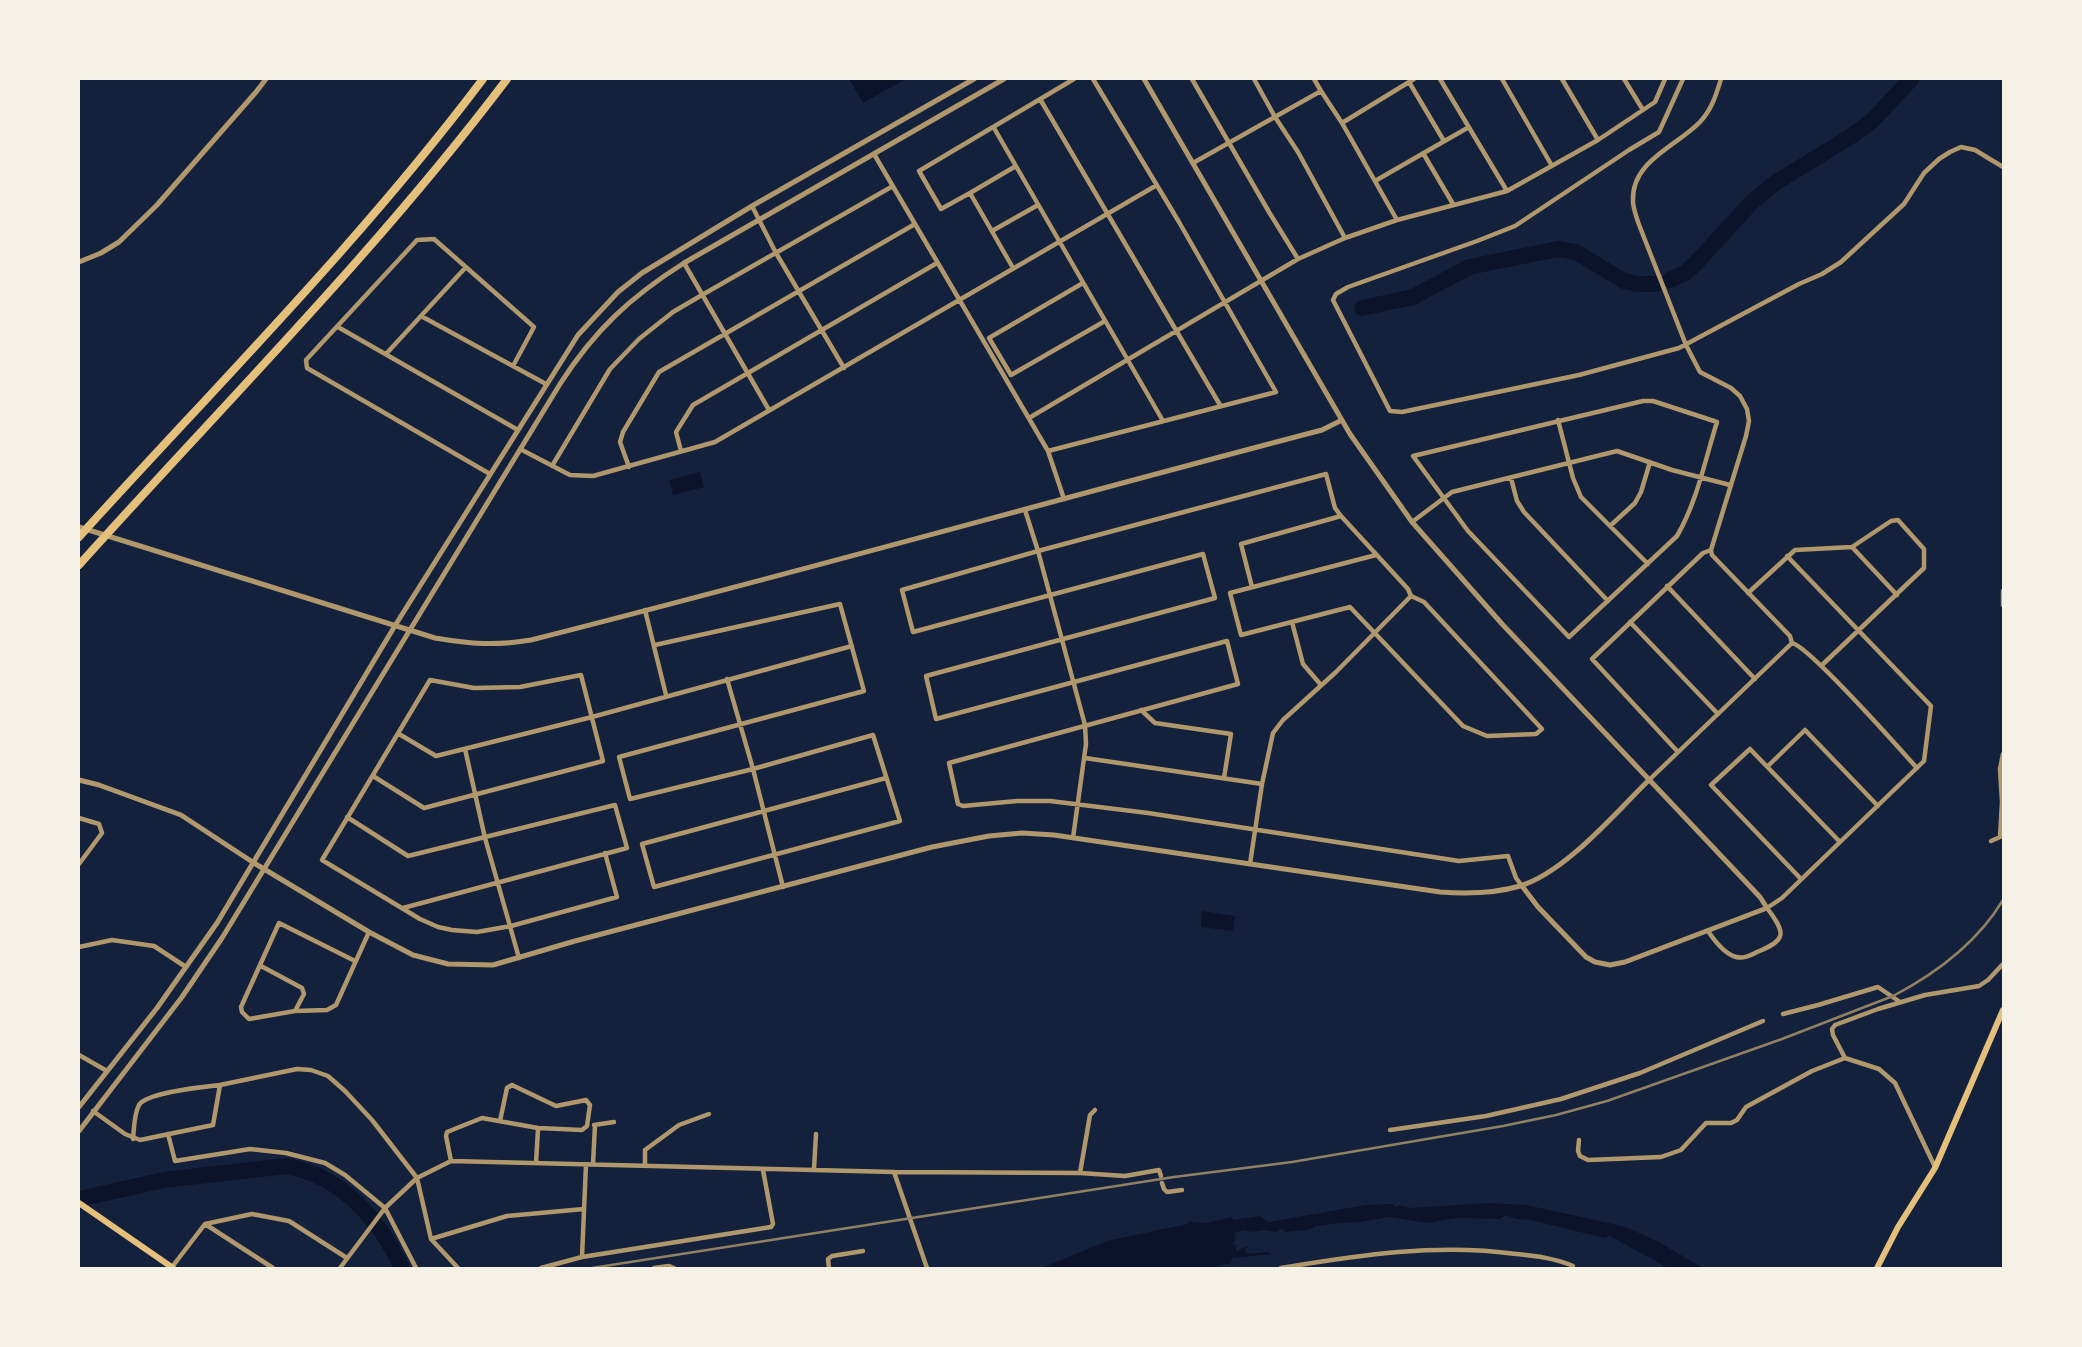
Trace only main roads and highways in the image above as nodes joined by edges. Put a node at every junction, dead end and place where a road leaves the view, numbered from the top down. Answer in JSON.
{"nodes":[{"id":1,"x":484,"y":79,"type":"edge"},
{"id":2,"x":507,"y":79,"type":"edge"},
{"id":3,"x":79,"y":537,"type":"edge"},
{"id":4,"x":79,"y":565,"type":"edge"},
{"id":5,"x":2003,"y":1010,"type":"edge"},
{"id":6,"x":79,"y":1203,"type":"edge"},
{"id":7,"x":172,"y":1268,"type":"edge"},
{"id":8,"x":1877,"y":1268,"type":"edge"}],
"edges":[{"from":1,"to":3,"type":"highway"},
{"from":2,"to":4,"type":"highway"},
{"from":5,"to":8,"type":"main road"},
{"from":6,"to":7,"type":"main road"}]}
